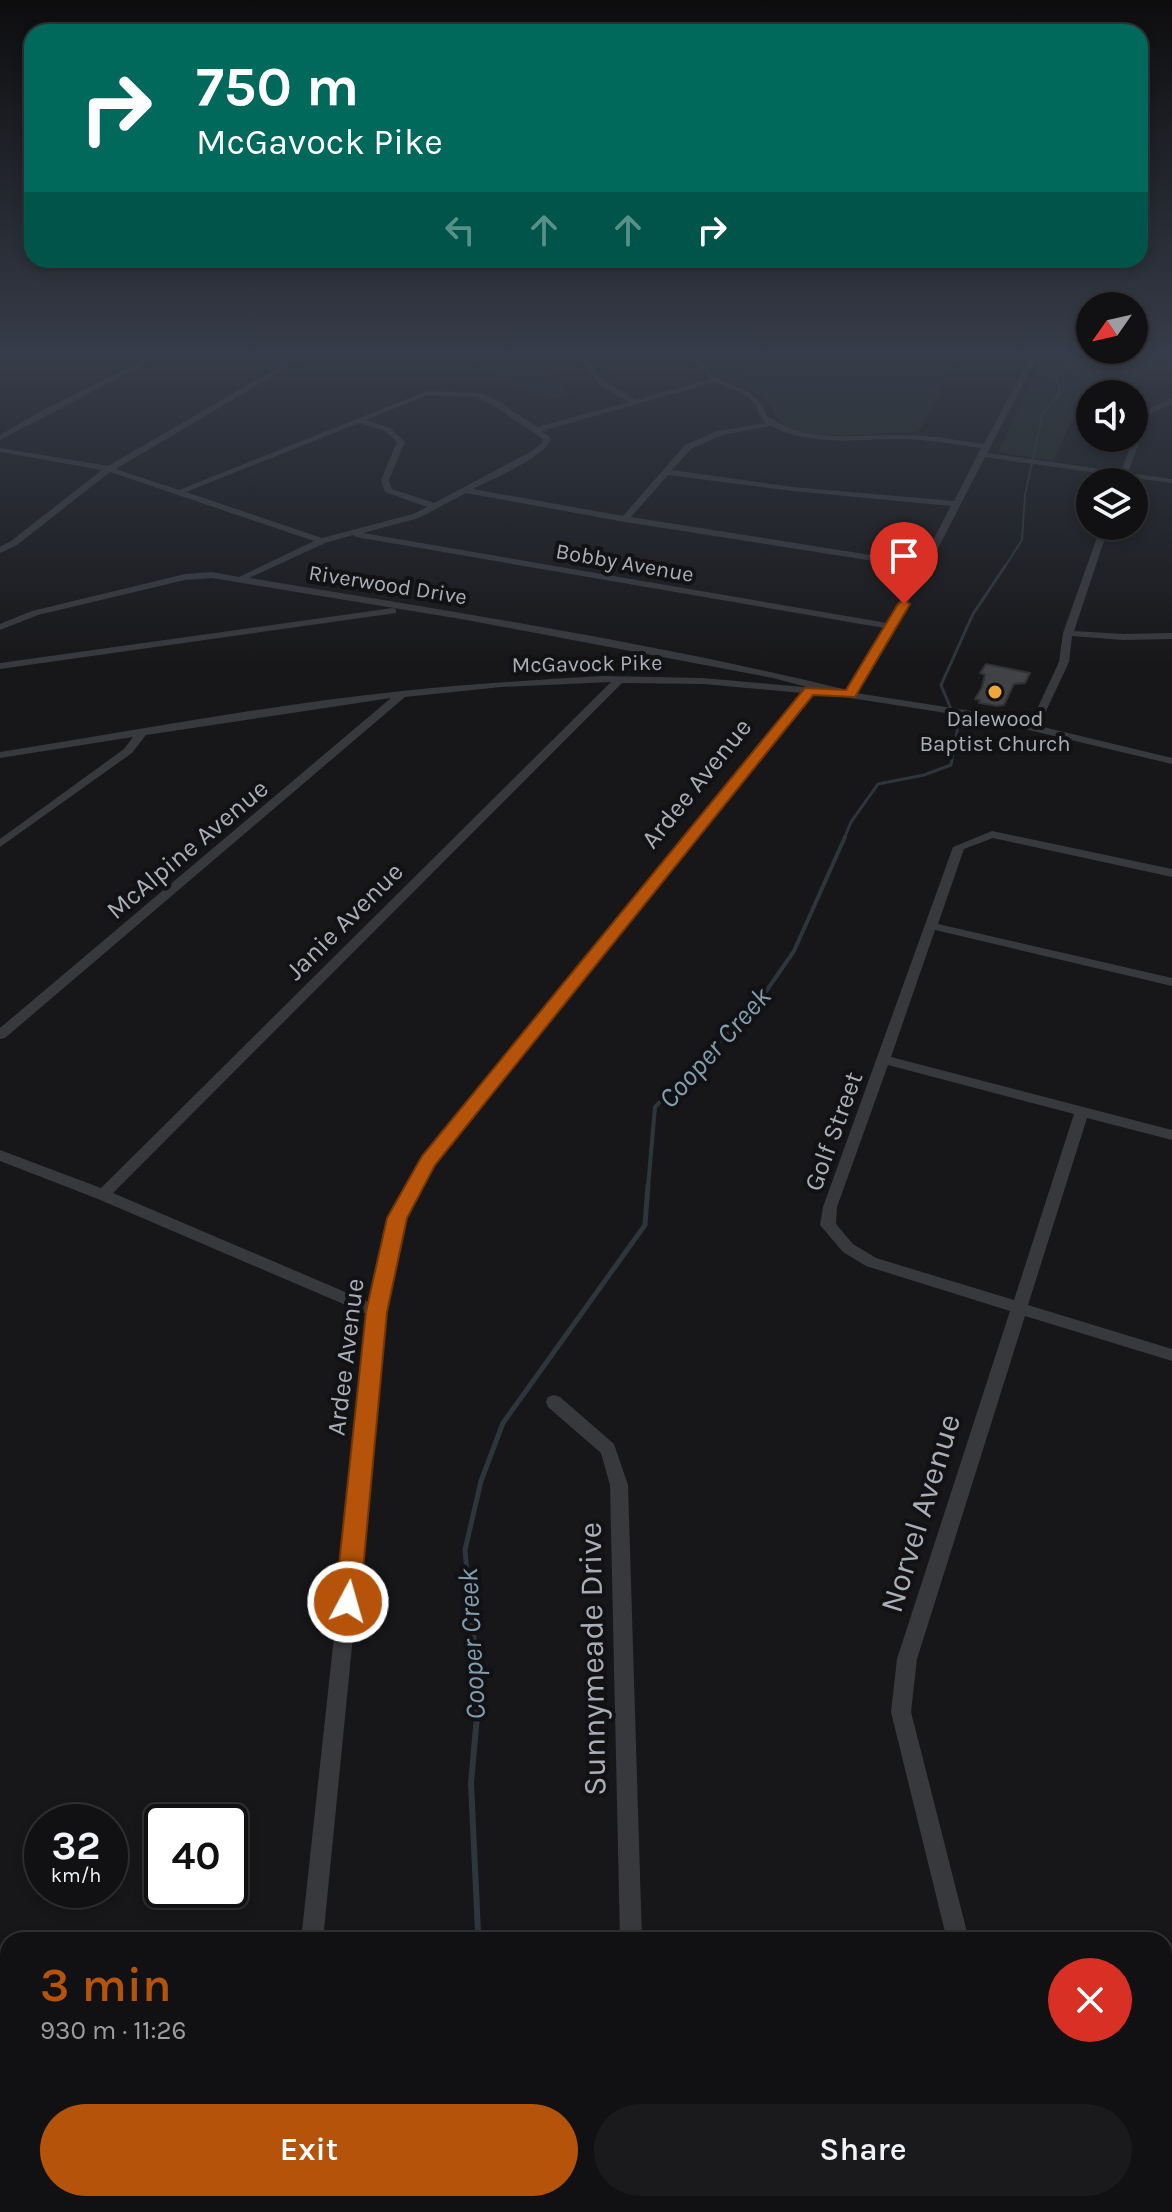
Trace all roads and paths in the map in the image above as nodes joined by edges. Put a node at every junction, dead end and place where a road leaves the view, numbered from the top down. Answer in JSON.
{"nodes":[{"id":1,"x":53,"y":459,"type":"edge"},
{"id":2,"x":126,"y":459,"type":"edge"},
{"id":3,"x":260,"y":459,"type":"edge"},
{"id":4,"x":394,"y":459,"type":"edge"},
{"id":5,"x":520,"y":459,"type":"edge"},
{"id":6,"x":677,"y":459,"type":"edge"},
{"id":7,"x":982,"y":459,"type":"edge"},
{"id":8,"x":1027,"y":459,"type":"edge"},
{"id":9,"x":109,"y":469,"type":"junction"},
{"id":10,"x":1076,"y":469,"type":"edge"},
{"id":11,"x":666,"y":472,"type":"junction"},
{"id":12,"x":1148,"y":480,"type":"edge"},
{"id":13,"x":1172,"y":481,"type":"edge"},
{"id":14,"x":466,"y":490,"type":"junction"},
{"id":15,"x":182,"y":491,"type":"junction"},
{"id":16,"x":958,"y":504,"type":"junction"},
{"id":17,"x":433,"y":506,"type":"junction"},
{"id":18,"x":625,"y":519,"type":"junction"},
{"id":19,"x":351,"y":533,"type":"junction"},
{"id":20,"x":1100,"y":540,"type":"edge"},
{"id":21,"x":322,"y":541,"type":"junction"},
{"id":22,"x":0,"y":550,"type":"edge"},
{"id":23,"x":925,"y":566,"type":"junction"},
{"id":24,"x":240,"y":580,"type":"junction"},
{"id":25,"x":409,"y":608,"type":"junction"},
{"id":26,"x":0,"y":627,"type":"edge"},
{"id":27,"x":892,"y":627,"type":"junction"},
{"id":28,"x":1068,"y":633,"type":"junction"},
{"id":29,"x":1172,"y":636,"type":"edge"},
{"id":30,"x":0,"y":666,"type":"edge"},
{"id":31,"x":773,"y":675,"type":"junction"},
{"id":32,"x":618,"y":681,"type":"junction"},
{"id":33,"x":776,"y":686,"type":"junction"},
{"id":34,"x":808,"y":687,"type":"junction"},
{"id":35,"x":850,"y":694,"type":"junction"},
{"id":36,"x":401,"y":695,"type":"junction"},
{"id":37,"x":1034,"y":727,"type":"junction"},
{"id":38,"x":141,"y":734,"type":"junction"},
{"id":39,"x":0,"y":755,"type":"edge"},
{"id":40,"x":1172,"y":761,"type":"edge"},
{"id":41,"x":0,"y":844,"type":"edge"},
{"id":42,"x":1172,"y":873,"type":"edge"},
{"id":43,"x":932,"y":926,"type":"junction"},
{"id":44,"x":1172,"y":982,"type":"edge"},
{"id":45,"x":0,"y":1035,"type":"edge"},
{"id":46,"x":885,"y":1060,"type":"junction"},
{"id":47,"x":1082,"y":1112,"type":"junction"},
{"id":48,"x":1172,"y":1135,"type":"edge"},
{"id":49,"x":0,"y":1155,"type":"edge"},
{"id":50,"x":103,"y":1195,"type":"junction"},
{"id":51,"x":1018,"y":1308,"type":"junction"},
{"id":52,"x":377,"y":1312,"type":"junction"},
{"id":53,"x":1172,"y":1355,"type":"edge"},
{"id":54,"x":554,"y":1402,"type":"dead end"},
{"id":55,"x":313,"y":1932,"type":"edge"},
{"id":56,"x":631,"y":1932,"type":"edge"},
{"id":57,"x":956,"y":1932,"type":"edge"}],
"edges":[{"from":1,"to":9,"type":"street"},
{"from":2,"to":9,"type":"street"},
{"from":3,"to":15,"type":"street"},
{"from":4,"to":17,"type":"street"},
{"from":5,"to":14,"type":"street"},
{"from":6,"to":11,"type":"street"},
{"from":7,"to":16,"type":"street"},
{"from":8,"to":10,"type":"street"},
{"from":9,"to":15,"type":"street"},
{"from":9,"to":22,"type":"street"},
{"from":11,"to":16,"type":"street"},
{"from":11,"to":18,"type":"street"},
{"from":12,"to":13,"type":"street"},
{"from":14,"to":17,"type":"street"},
{"from":14,"to":18,"type":"street"},
{"from":15,"to":21,"type":"street"},
{"from":16,"to":23,"type":"street"},
{"from":17,"to":19,"type":"street"},
{"from":18,"to":23,"type":"street"},
{"from":19,"to":21,"type":"street"},
{"from":19,"to":27,"type":"street","name":"Bobby Avenue"},
{"from":20,"to":28,"type":"street"},
{"from":21,"to":24,"type":"street"},
{"from":23,"to":27,"type":"street"},
{"from":24,"to":25,"type":"street","name":"Riverwood Drive"},
{"from":24,"to":26,"type":"street","name":"Riverwood Drive"},
{"from":25,"to":30,"type":"street"},
{"from":25,"to":31,"type":"street","name":"Riverwood Drive"},
{"from":27,"to":35,"type":"street"},
{"from":28,"to":29,"type":"street"},
{"from":28,"to":37,"type":"street"},
{"from":31,"to":33,"type":"street"},
{"from":31,"to":34,"type":"street","name":"Riverwood Drive"},
{"from":32,"to":33,"type":"street","name":"McGavock Pike"},
{"from":32,"to":36,"type":"street","name":"McGavock Pike"},
{"from":32,"to":50,"type":"street","name":"Janie Avenue"},
{"from":33,"to":34,"type":"street","name":"McGavock Pike"},
{"from":34,"to":35,"type":"street","name":"McGavock Pike"},
{"from":34,"to":52,"type":"street","name":"Ardee Avenue"},
{"from":35,"to":37,"type":"street","name":"McGavock Pike"},
{"from":36,"to":38,"type":"street","name":"McGavock Pike"},
{"from":36,"to":45,"type":"street","name":"McAlpine Avenue"},
{"from":37,"to":40,"type":"street","name":"McGavock Pike"},
{"from":38,"to":39,"type":"street","name":"McGavock Pike"},
{"from":38,"to":41,"type":"street"},
{"from":42,"to":43,"type":"street","name":"Golf Street"},
{"from":43,"to":44,"type":"street"},
{"from":43,"to":46,"type":"street","name":"Golf Street"},
{"from":46,"to":47,"type":"street"},
{"from":46,"to":51,"type":"street","name":"Golf Street"},
{"from":47,"to":48,"type":"street"},
{"from":47,"to":51,"type":"street","name":"Norvel Avenue"},
{"from":49,"to":50,"type":"street"},
{"from":50,"to":52,"type":"street"},
{"from":51,"to":53,"type":"street","name":"Golf Street"},
{"from":51,"to":57,"type":"street","name":"Norvel Avenue"},
{"from":52,"to":55,"type":"street","name":"Ardee Avenue"},
{"from":54,"to":56,"type":"street","name":"Sunnymeade Drive"}]}
